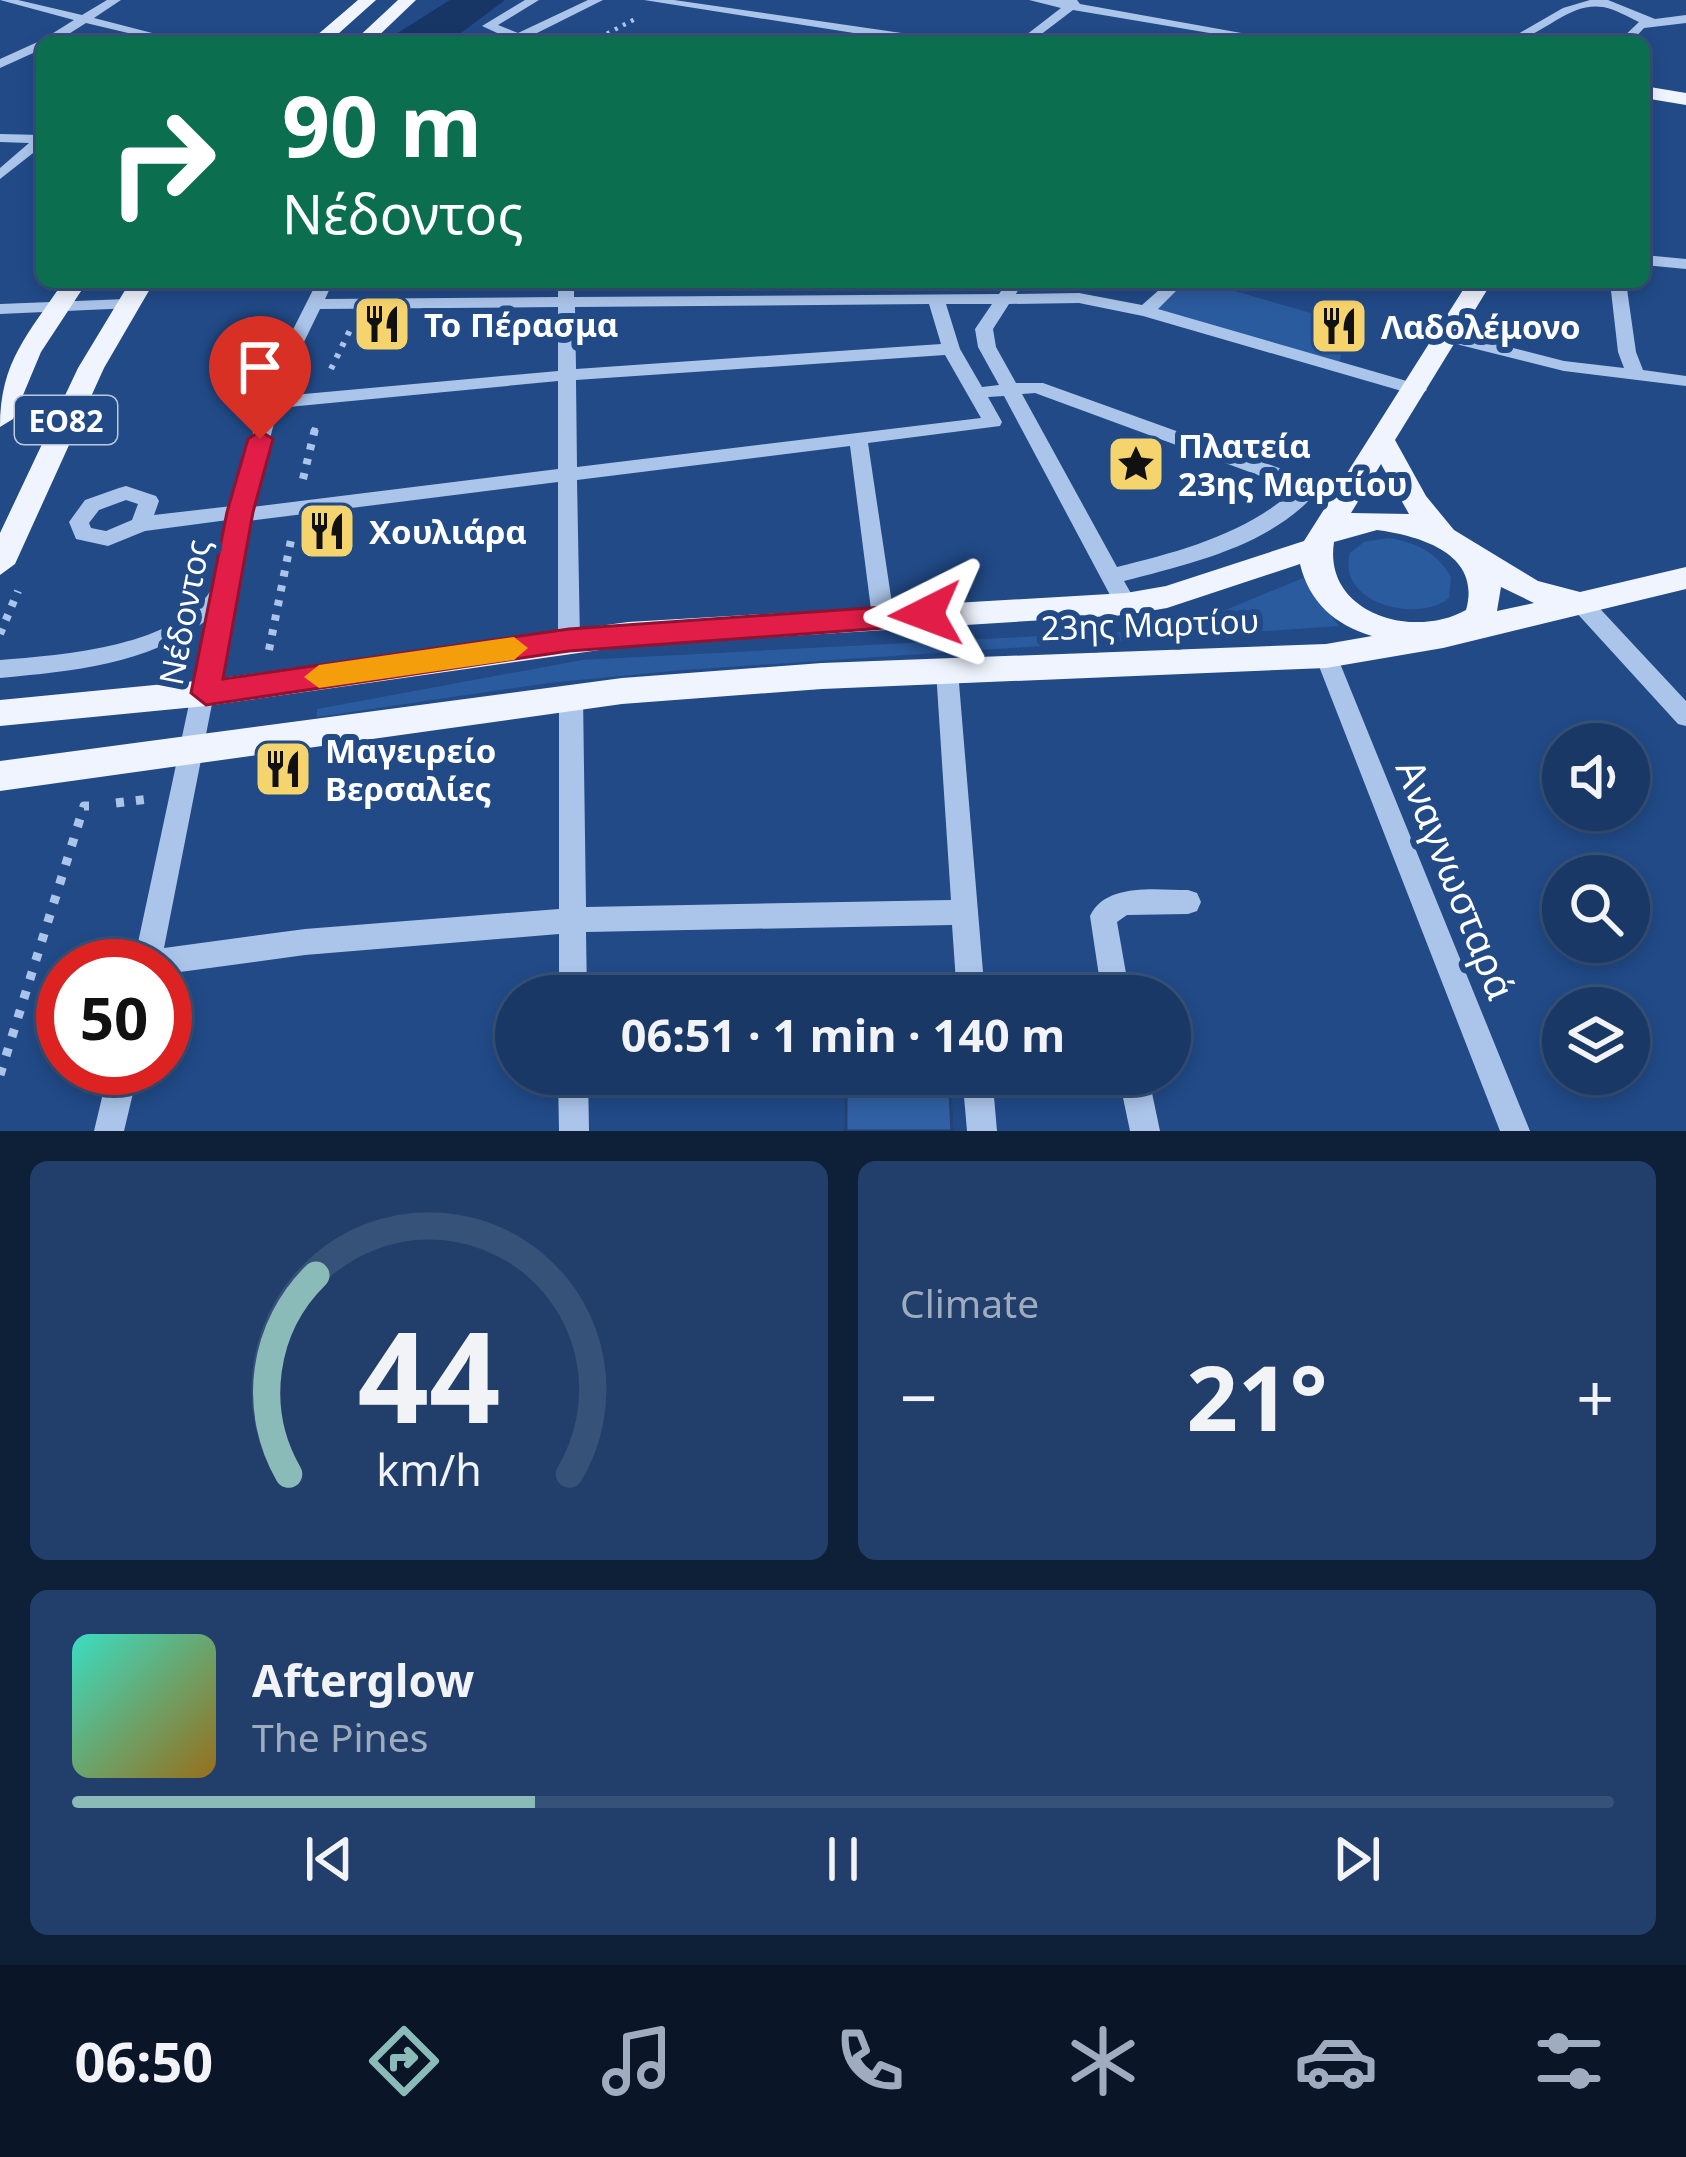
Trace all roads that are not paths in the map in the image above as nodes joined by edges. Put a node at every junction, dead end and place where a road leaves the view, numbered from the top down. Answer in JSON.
{"nodes":[{"id":1,"x":3,"y":0,"type":"edge"},
{"id":2,"x":115,"y":0,"type":"edge"},
{"id":3,"x":368,"y":0,"type":"edge"},
{"id":4,"x":408,"y":0,"type":"edge"},
{"id":5,"x":533,"y":0,"type":"edge"},
{"id":6,"x":598,"y":0,"type":"edge"},
{"id":7,"x":650,"y":0,"type":"edge"},
{"id":8,"x":1035,"y":0,"type":"edge"},
{"id":9,"x":1600,"y":1,"type":"edge"},
{"id":10,"x":1074,"y":4,"type":"edge"},
{"id":11,"x":87,"y":20,"type":"junction"},
{"id":12,"x":1686,"y":20,"type":"edge"},
{"id":13,"x":1653,"y":22,"type":"junction"},
{"id":14,"x":822,"y":26,"type":"junction"},
{"id":15,"x":57,"y":36,"type":"edge"},
{"id":16,"x":155,"y":36,"type":"edge"},
{"id":17,"x":325,"y":36,"type":"edge"},
{"id":18,"x":369,"y":36,"type":"edge"},
{"id":19,"x":506,"y":36,"type":"edge"},
{"id":20,"x":522,"y":36,"type":"edge"},
{"id":21,"x":817,"y":36,"type":"edge"},
{"id":22,"x":893,"y":36,"type":"edge"},
{"id":23,"x":1031,"y":36,"type":"edge"},
{"id":24,"x":1252,"y":36,"type":"edge"},
{"id":25,"x":1521,"y":36,"type":"edge"},
{"id":26,"x":1629,"y":36,"type":"edge"},
{"id":27,"x":36,"y":47,"type":"edge"},
{"id":28,"x":0,"y":64,"type":"edge"},
{"id":29,"x":1650,"y":93,"type":"edge"},
{"id":30,"x":1686,"y":98,"type":"edge"},
{"id":31,"x":0,"y":139,"type":"edge"},
{"id":32,"x":36,"y":139,"type":"edge"},
{"id":33,"x":36,"y":144,"type":"edge"},
{"id":34,"x":0,"y":175,"type":"edge"},
{"id":35,"x":1650,"y":261,"type":"edge"},
{"id":36,"x":1686,"y":264,"type":"edge"},
{"id":37,"x":70,"y":288,"type":"edge"},
{"id":38,"x":321,"y":288,"type":"edge"},
{"id":39,"x":1171,"y":288,"type":"edge"},
{"id":40,"x":1477,"y":288,"type":"edge"},
{"id":41,"x":1619,"y":288,"type":"edge"},
{"id":42,"x":566,"y":290,"type":"edge"},
{"id":43,"x":875,"y":290,"type":"edge"},
{"id":44,"x":1009,"y":290,"type":"edge"},
{"id":45,"x":134,"y":293,"type":"edge"},
{"id":46,"x":936,"y":298,"type":"junction"},
{"id":47,"x":312,"y":304,"type":"junction"},
{"id":48,"x":0,"y":309,"type":"edge"},
{"id":49,"x":54,"y":309,"type":"junction"},
{"id":50,"x":1146,"y":311,"type":"junction"},
{"id":51,"x":1450,"y":337,"type":"junction"},
{"id":52,"x":951,"y":349,"type":"junction"},
{"id":53,"x":568,"y":375,"type":"junction"},
{"id":54,"x":1636,"y":376,"type":"junction"},
{"id":55,"x":1685,"y":382,"type":"edge"},
{"id":56,"x":1011,"y":389,"type":"junction"},
{"id":57,"x":1418,"y":390,"type":"junction"},
{"id":58,"x":975,"y":393,"type":"junction"},
{"id":59,"x":271,"y":403,"type":"junction"},
{"id":60,"x":0,"y":419,"type":"edge"},
{"id":61,"x":858,"y":438,"type":"junction"},
{"id":62,"x":1383,"y":442,"type":"junction"},
{"id":63,"x":569,"y":474,"type":"junction"},
{"id":64,"x":240,"y":513,"type":"junction"},
{"id":65,"x":141,"y":524,"type":"dead end"},
{"id":66,"x":1320,"y":541,"type":"junction"},
{"id":67,"x":1451,"y":542,"type":"junction"},
{"id":68,"x":0,"y":564,"type":"edge"},
{"id":69,"x":1686,"y":578,"type":"edge"},
{"id":70,"x":226,"y":586,"type":"junction"},
{"id":71,"x":1119,"y":590,"type":"junction"},
{"id":72,"x":1582,"y":604,"type":"junction"},
{"id":73,"x":883,"y":616,"type":"junction"},
{"id":74,"x":1449,"y":634,"type":"junction"},
{"id":75,"x":569,"y":640,"type":"junction"},
{"id":76,"x":1327,"y":656,"type":"junction"},
{"id":77,"x":0,"y":669,"type":"edge"},
{"id":78,"x":947,"y":671,"type":"junction"},
{"id":79,"x":206,"y":693,"type":"junction"},
{"id":80,"x":571,"y":696,"type":"junction"},
{"id":81,"x":2,"y":713,"type":"edge"},
{"id":82,"x":1686,"y":716,"type":"edge"},
{"id":83,"x":194,"y":753,"type":"junction"},
{"id":84,"x":0,"y":776,"type":"edge"},
{"id":85,"x":1188,"y":902,"type":"dead end"},
{"id":86,"x":964,"y":912,"type":"junction"},
{"id":87,"x":572,"y":920,"type":"junction"},
{"id":88,"x":154,"y":939,"type":"edge"},
{"id":89,"x":192,"y":959,"type":"edge"},
{"id":90,"x":573,"y":975,"type":"edge"},
{"id":91,"x":969,"y":975,"type":"edge"},
{"id":92,"x":1113,"y":975,"type":"edge"},
{"id":93,"x":118,"y":1095,"type":"edge"},
{"id":94,"x":573,"y":1095,"type":"edge"},
{"id":95,"x":979,"y":1095,"type":"edge"},
{"id":96,"x":1137,"y":1095,"type":"edge"},
{"id":97,"x":110,"y":1131,"type":"edge"},
{"id":98,"x":574,"y":1131,"type":"edge"},
{"id":99,"x":982,"y":1131,"type":"edge"},
{"id":100,"x":1145,"y":1131,"type":"edge"},
{"id":101,"x":1515,"y":1131,"type":"edge"}],
"edges":[{"from":1,"to":11,"type":"street"},
{"from":2,"to":11,"type":"street"},
{"from":3,"to":17,"type":"main road"},
{"from":4,"to":18,"type":"main road"},
{"from":5,"to":19,"type":"street"},
{"from":6,"to":20,"type":"street"},
{"from":7,"to":14,"type":"street"},
{"from":8,"to":10,"type":"street"},
{"from":9,"to":13,"type":"street"},
{"from":9,"to":25,"type":"street"},
{"from":10,"to":23,"type":"street"},
{"from":10,"to":24,"type":"street"},
{"from":11,"to":15,"type":"street"},
{"from":11,"to":16,"type":"street"},
{"from":12,"to":13,"type":"street"},
{"from":13,"to":26,"type":"street"},
{"from":14,"to":21,"type":"street"},
{"from":14,"to":22,"type":"street"},
{"from":27,"to":28,"type":"street"},
{"from":29,"to":30,"type":"main road"},
{"from":31,"to":32,"type":"street"},
{"from":33,"to":34,"type":"street"},
{"from":35,"to":36,"type":"street"},
{"from":37,"to":49,"type":"main road","number":"ΕΟ82"},
{"from":38,"to":47,"type":"street","name":"Νέδοντος"},
{"from":39,"to":50,"type":"street"},
{"from":40,"to":51,"type":"main road"},
{"from":41,"to":54,"type":"street"},
{"from":42,"to":43,"type":"street"},
{"from":42,"to":47,"type":"street"},
{"from":42,"to":53,"type":"street"},
{"from":43,"to":46,"type":"street"},
{"from":44,"to":46,"type":"street"},
{"from":44,"to":50,"type":"street"},
{"from":44,"to":56,"type":"street"},
{"from":45,"to":49,"type":"street"},
{"from":45,"to":68,"type":"main road","number":"ΕΟ82"},
{"from":46,"to":52,"type":"street"},
{"from":47,"to":59,"type":"street","name":"Νέδοντος"},
{"from":48,"to":49,"type":"street"},
{"from":49,"to":60,"type":"main road","number":"ΕΟ82"},
{"from":50,"to":57,"type":"street"},
{"from":51,"to":54,"type":"street"},
{"from":51,"to":57,"type":"main road"},
{"from":52,"to":53,"type":"street"},
{"from":52,"to":58,"type":"street"},
{"from":53,"to":59,"type":"street"},
{"from":53,"to":63,"type":"street"},
{"from":54,"to":55,"type":"street"},
{"from":56,"to":58,"type":"street"},
{"from":56,"to":71,"type":"street"},
{"from":56,"to":71,"type":"street"},
{"from":57,"to":62,"type":"main road"},
{"from":58,"to":61,"type":"street"},
{"from":59,"to":64,"type":"street","name":"Νέδοντος"},
{"from":61,"to":63,"type":"street"},
{"from":61,"to":73,"type":"street"},
{"from":62,"to":66,"type":"main road"},
{"from":62,"to":67,"type":"main road"},
{"from":63,"to":64,"type":"street"},
{"from":63,"to":75,"type":"street"},
{"from":64,"to":65,"type":"street"},
{"from":64,"to":70,"type":"street","name":"Νέδοντος"},
{"from":66,"to":67,"type":"main road"},
{"from":66,"to":71,"type":"main road","name":"23ης Μαρτίου"},
{"from":66,"to":74,"type":"main road"},
{"from":67,"to":72,"type":"main road"},
{"from":67,"to":74,"type":"main road"},
{"from":69,"to":72,"type":"main road","name":"23ης Μαρτίου"},
{"from":70,"to":77,"type":"street"},
{"from":70,"to":79,"type":"street","name":"Νέδοντος"},
{"from":71,"to":73,"type":"main road","name":"23ης Μαρτίου"},
{"from":72,"to":74,"type":"main road","name":"23ης Μαρτίου"},
{"from":72,"to":82,"type":"street"},
{"from":73,"to":75,"type":"main road","name":"23ης Μαρτίου"},
{"from":74,"to":76,"type":"main road","name":"23ης Μαρτίου"},
{"from":75,"to":79,"type":"main road","name":"23ης Μαρτίου"},
{"from":76,"to":78,"type":"main road","name":"23ης Μαρτίου"},
{"from":76,"to":101,"type":"street","name":"Αναγνωσταρά"},
{"from":78,"to":80,"type":"main road","name":"23ης Μαρτίου"},
{"from":78,"to":86,"type":"street"},
{"from":79,"to":81,"type":"main road","name":"23ης Μαρτίου"},
{"from":79,"to":83,"type":"street","name":"Νέδοντος"},
{"from":80,"to":83,"type":"main road","name":"23ης Μαρτίου"},
{"from":80,"to":87,"type":"street"},
{"from":83,"to":84,"type":"main road","name":"23ης Μαρτίου"},
{"from":83,"to":88,"type":"street","name":"Νέδοντος"},
{"from":85,"to":92,"type":"street"},
{"from":86,"to":87,"type":"street"},
{"from":86,"to":91,"type":"street"},
{"from":87,"to":89,"type":"street"},
{"from":87,"to":90,"type":"street"},
{"from":93,"to":97,"type":"street"},
{"from":94,"to":98,"type":"street"},
{"from":95,"to":99,"type":"street"},
{"from":96,"to":100,"type":"street"}]}
